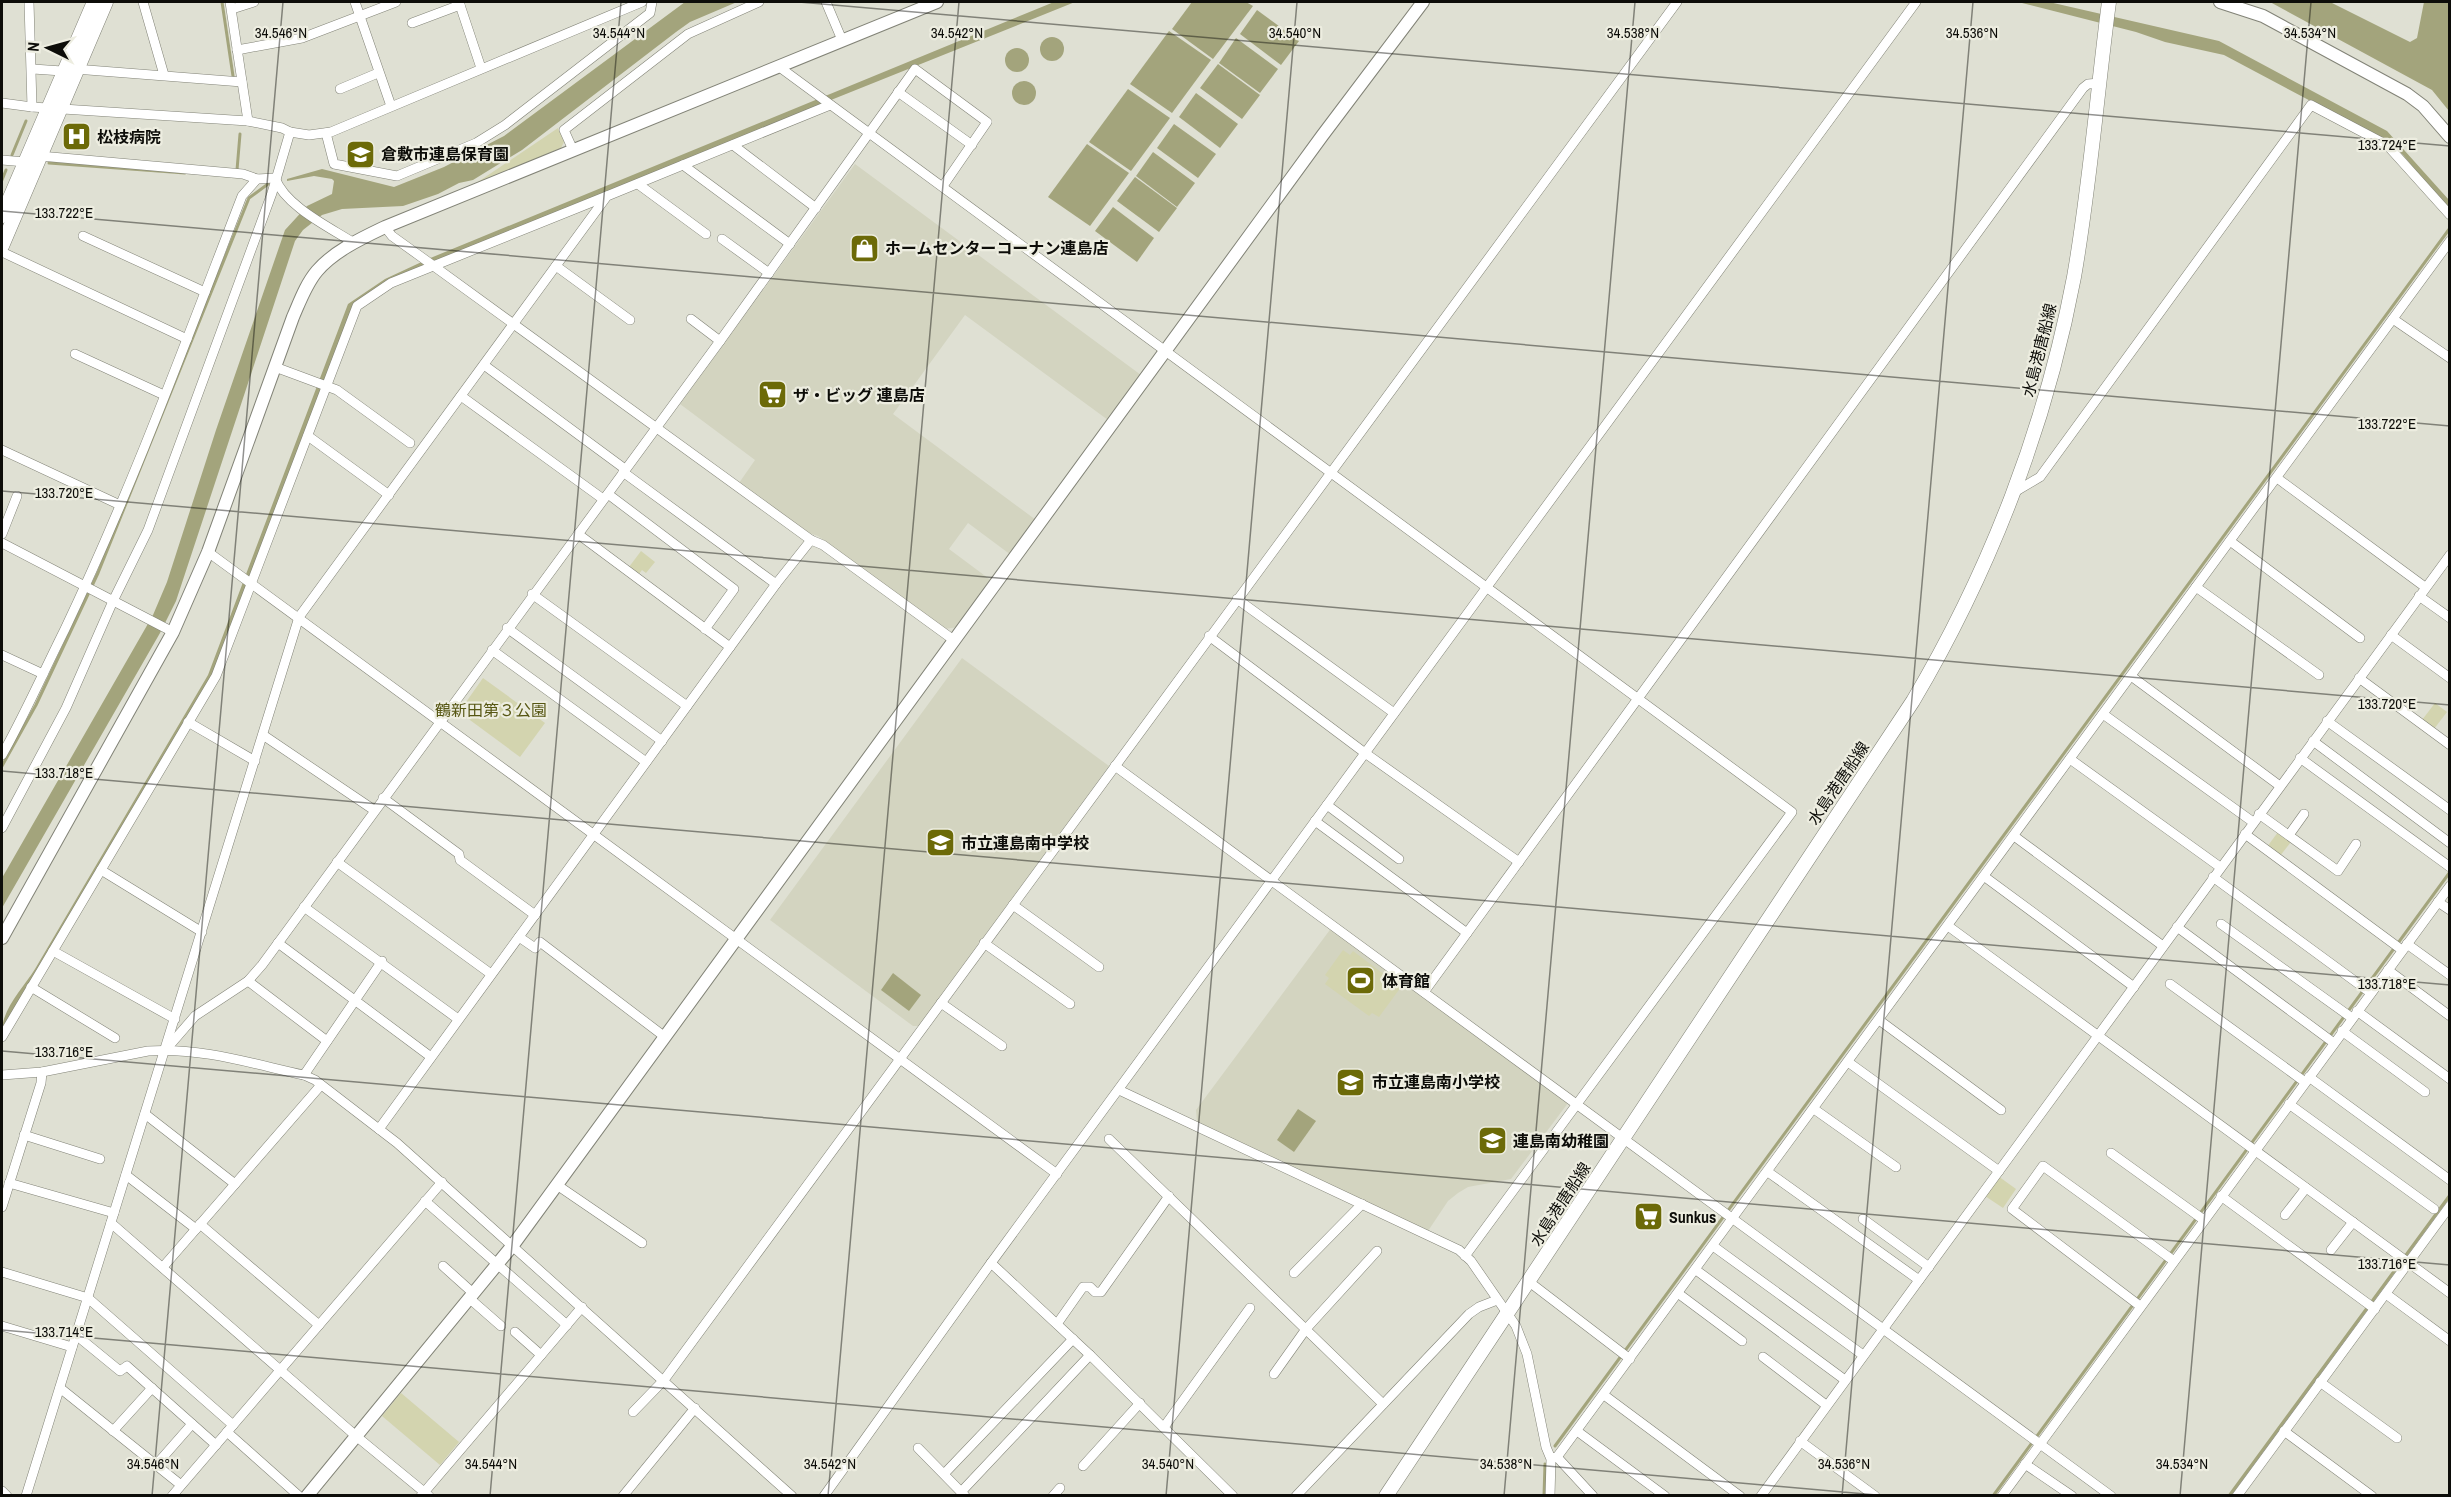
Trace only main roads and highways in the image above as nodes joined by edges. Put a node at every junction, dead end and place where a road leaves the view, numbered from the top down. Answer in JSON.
{"nodes":[{"id":1,"x":93,"y":2,"type":"edge"},
{"id":2,"x":105,"y":2,"type":"edge"},
{"id":3,"x":2108,"y":13,"type":"edge"},
{"id":4,"x":69,"y":70,"type":"junction"},
{"id":5,"x":54,"y":108,"type":"junction"},
{"id":6,"x":2,"y":216,"type":"edge"},
{"id":7,"x":2,"y":246,"type":"edge"},
{"id":8,"x":1386,"y":1496,"type":"edge"}],
"edges":[{"from":1,"to":4,"type":"main road"},
{"from":2,"to":4,"type":"main road"},
{"from":3,"to":8,"type":"main road","name":"水島港唐船線"},
{"from":4,"to":5,"type":"main road"},
{"from":5,"to":6,"type":"main road"},
{"from":5,"to":7,"type":"main road"}]}
